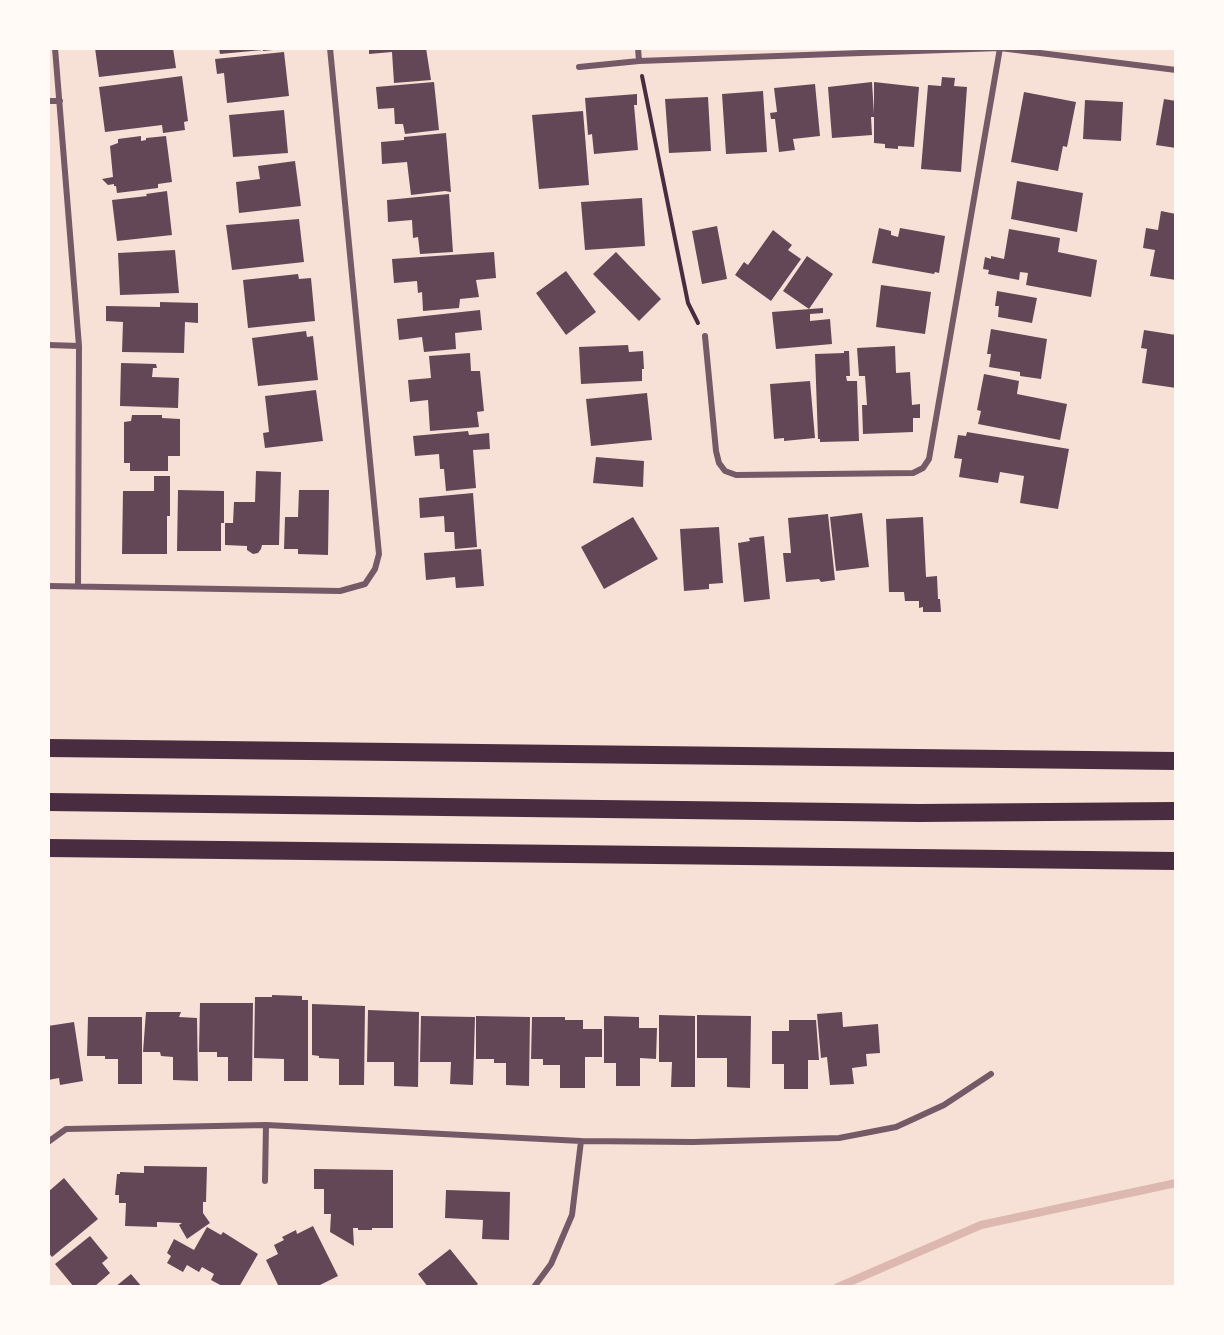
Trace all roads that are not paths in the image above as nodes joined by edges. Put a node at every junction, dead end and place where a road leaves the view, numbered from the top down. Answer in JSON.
{"nodes":[{"id":1,"x":55,"y":48,"type":"edge"},
{"id":2,"x":330,"y":48,"type":"edge"},
{"id":3,"x":638,"y":48,"type":"edge"},
{"id":4,"x":1000,"y":48,"type":"edge"},
{"id":5,"x":639,"y":61,"type":"junction"},
{"id":6,"x":579,"y":67,"type":"dead end"},
{"id":7,"x":1176,"y":70,"type":"edge"},
{"id":8,"x":48,"y":101,"type":"edge"},
{"id":9,"x":60,"y":101,"type":"junction"},
{"id":10,"x":705,"y":336,"type":"road end"},
{"id":11,"x":48,"y":345,"type":"edge"},
{"id":12,"x":79,"y":346,"type":"junction"},
{"id":13,"x":48,"y":586,"type":"edge"},
{"id":14,"x":78,"y":586,"type":"junction"},
{"id":15,"x":48,"y":748,"type":"edge"},
{"id":16,"x":1176,"y":761,"type":"edge"},
{"id":17,"x":48,"y":802,"type":"edge"},
{"id":18,"x":1176,"y":811,"type":"edge"},
{"id":19,"x":48,"y":848,"type":"edge"},
{"id":20,"x":1176,"y":861,"type":"edge"},
{"id":21,"x":992,"y":1074,"type":"dead end"},
{"id":22,"x":266,"y":1125,"type":"junction"},
{"id":23,"x":581,"y":1141,"type":"junction"},
{"id":24,"x":48,"y":1142,"type":"edge"},
{"id":25,"x":265,"y":1181,"type":"dead end"},
{"id":26,"x":534,"y":1287,"type":"edge"}],
"edges":[{"from":1,"to":9,"type":"street"},
{"from":2,"to":14,"type":"street"},
{"from":3,"to":5,"type":"street"},
{"from":4,"to":5,"type":"street"},
{"from":4,"to":7,"type":"street"},
{"from":4,"to":10,"type":"street"},
{"from":5,"to":6,"type":"street"},
{"from":8,"to":9,"type":"street"},
{"from":9,"to":12,"type":"street"},
{"from":11,"to":12,"type":"street"},
{"from":12,"to":14,"type":"street"},
{"from":13,"to":14,"type":"street"},
{"from":15,"to":16,"type":"highway"},
{"from":17,"to":18,"type":"highway"},
{"from":19,"to":20,"type":"highway"},
{"from":21,"to":23,"type":"street"},
{"from":22,"to":23,"type":"street"},
{"from":22,"to":24,"type":"street"},
{"from":22,"to":25,"type":"street"},
{"from":23,"to":26,"type":"street"}]}
